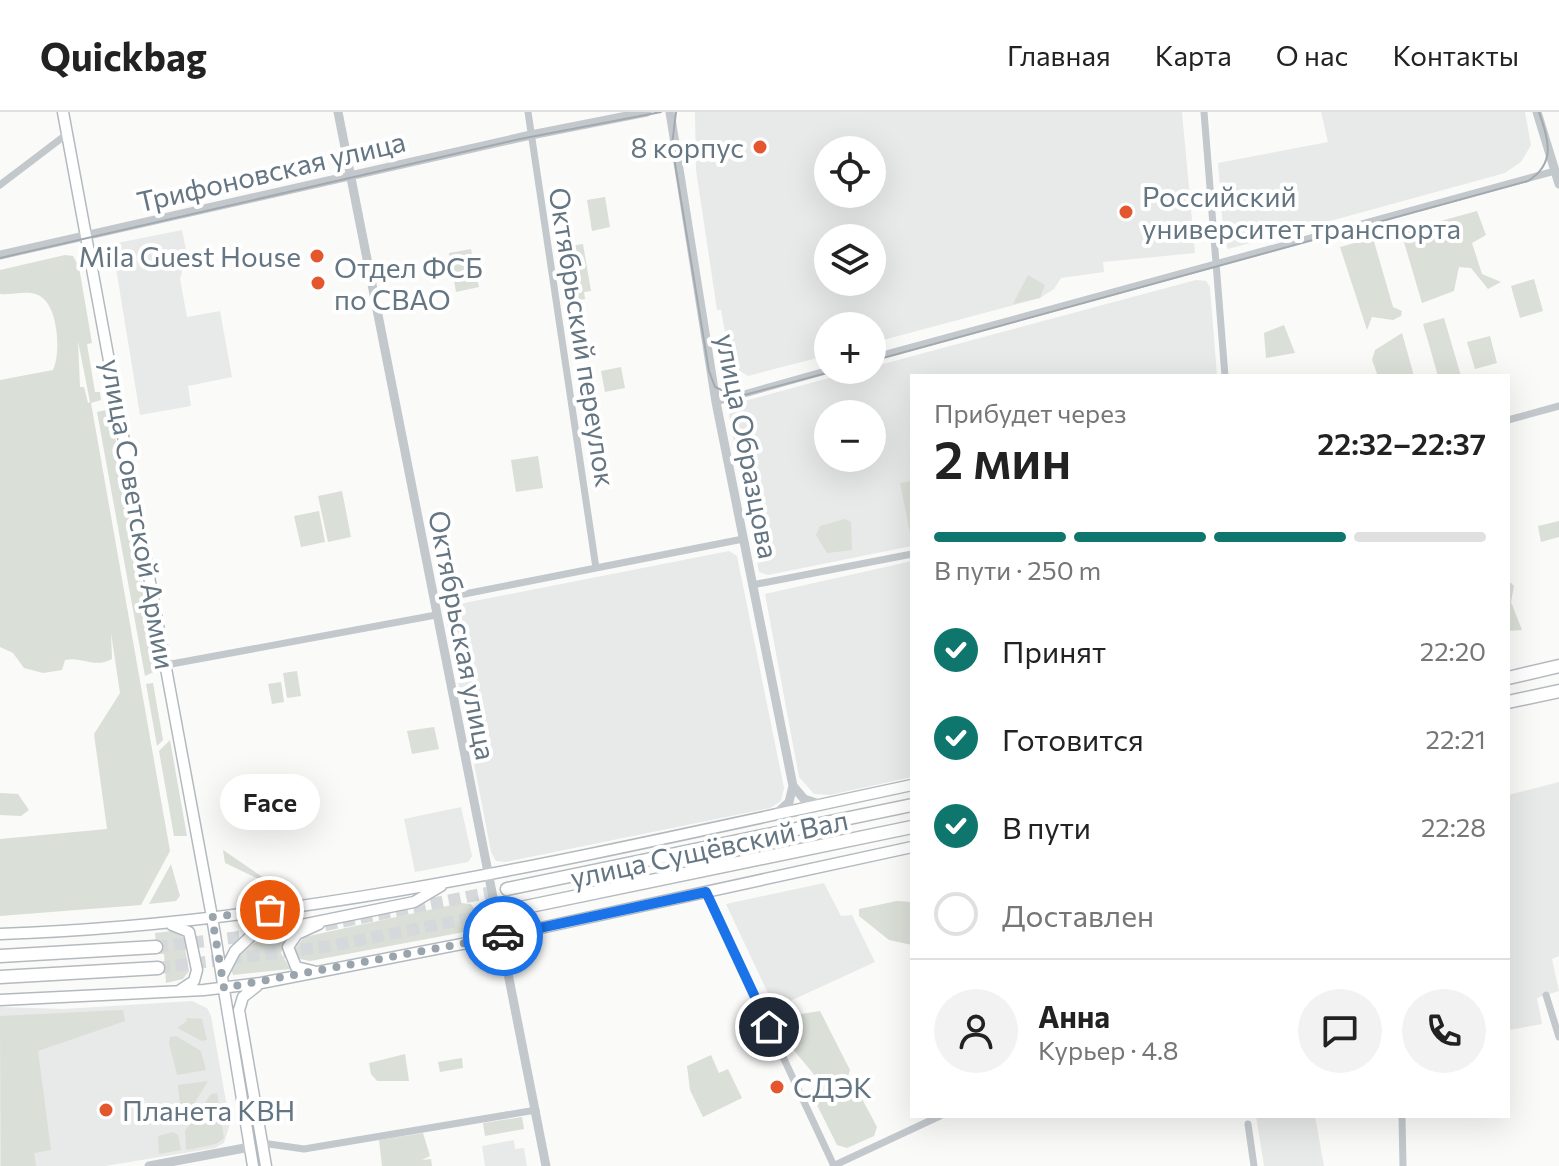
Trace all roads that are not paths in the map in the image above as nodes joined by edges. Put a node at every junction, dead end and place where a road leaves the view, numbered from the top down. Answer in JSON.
{"nodes":[{"id":1,"x":63,"y":112,"type":"edge"},
{"id":2,"x":338,"y":112,"type":"edge"},
{"id":3,"x":528,"y":112,"type":"edge"},
{"id":4,"x":647,"y":112,"type":"edge"},
{"id":5,"x":670,"y":112,"type":"edge"},
{"id":6,"x":1204,"y":112,"type":"edge"},
{"id":7,"x":1537,"y":112,"type":"edge"},
{"id":8,"x":67,"y":134,"type":"junction"},
{"id":9,"x":531,"y":135,"type":"junction"},
{"id":10,"x":1555,"y":171,"type":"junction"},
{"id":11,"x":351,"y":175,"type":"junction"},
{"id":12,"x":1559,"y":184,"type":"edge"},
{"id":13,"x":0,"y":185,"type":"edge"},
{"id":14,"x":88,"y":236,"type":"junction"},
{"id":15,"x":0,"y":255,"type":"edge"},
{"id":16,"x":1216,"y":265,"type":"junction"},
{"id":17,"x":886,"y":354,"type":"edge"},
{"id":18,"x":814,"y":374,"type":"edge"},
{"id":19,"x":1225,"y":374,"type":"edge"},
{"id":20,"x":716,"y":402,"type":"junction"},
{"id":21,"x":1559,"y":406,"type":"edge"},
{"id":22,"x":1510,"y":419,"type":"edge"},
{"id":23,"x":743,"y":539,"type":"junction"},
{"id":24,"x":910,"y":554,"type":"edge"},
{"id":25,"x":596,"y":568,"type":"junction"},
{"id":26,"x":752,"y":585,"type":"junction"},
{"id":27,"x":434,"y":600,"type":"junction"},
{"id":28,"x":436,"y":615,"type":"junction"},
{"id":29,"x":166,"y":665,"type":"junction"},
{"id":30,"x":1559,"y":666,"type":"edge"},
{"id":31,"x":1510,"y":678,"type":"edge"},
{"id":32,"x":1559,"y":691,"type":"edge"},
{"id":33,"x":1510,"y":702,"type":"edge"},
{"id":34,"x":910,"y":785,"type":"edge"},
{"id":35,"x":793,"y":786,"type":"junction"},
{"id":36,"x":821,"y":804,"type":"junction"},
{"id":37,"x":910,"y":805,"type":"edge"},
{"id":38,"x":777,"y":813,"type":"junction"},
{"id":39,"x":910,"y":827,"type":"edge"},
{"id":40,"x":910,"y":847,"type":"edge"},
{"id":41,"x":489,"y":875,"type":"junction"},
{"id":42,"x":450,"y":882,"type":"junction"},
{"id":43,"x":507,"y":889,"type":"tunnel mouth"},
{"id":44,"x":706,"y":892,"type":"junction"},
{"id":45,"x":511,"y":910,"type":"tunnel mouth"},
{"id":46,"x":212,"y":917,"type":"junction"},
{"id":47,"x":335,"y":917,"type":"junction"},
{"id":48,"x":162,"y":924,"type":"junction"},
{"id":49,"x":0,"y":934,"type":"edge"},
{"id":50,"x":500,"y":936,"type":"junction"},
{"id":51,"x":156,"y":947,"type":"tunnel mouth"},
{"id":52,"x":0,"y":956,"type":"edge"},
{"id":53,"x":158,"y":968,"type":"tunnel mouth"},
{"id":54,"x":335,"y":970,"type":"junction"},
{"id":55,"x":0,"y":977,"type":"edge"},
{"id":56,"x":223,"y":982,"type":"junction"},
{"id":57,"x":261,"y":983,"type":"junction"},
{"id":58,"x":177,"y":992,"type":"junction"},
{"id":59,"x":1546,"y":995,"type":"dead end"},
{"id":60,"x":0,"y":1000,"type":"edge"},
{"id":61,"x":1559,"y":1037,"type":"edge"},
{"id":62,"x":536,"y":1110,"type":"junction"},
{"id":63,"x":936,"y":1118,"type":"edge"},
{"id":64,"x":1402,"y":1118,"type":"edge"},
{"id":65,"x":1248,"y":1124,"type":"dead end"},
{"id":66,"x":262,"y":1143,"type":"junction"},
{"id":67,"x":250,"y":1147,"type":"junction"},
{"id":68,"x":149,"y":1166,"type":"edge"},
{"id":69,"x":253,"y":1166,"type":"edge"},
{"id":70,"x":266,"y":1166,"type":"edge"},
{"id":71,"x":546,"y":1166,"type":"edge"},
{"id":72,"x":834,"y":1166,"type":"edge"},
{"id":73,"x":1254,"y":1166,"type":"edge"},
{"id":74,"x":1403,"y":1166,"type":"edge"}],
"edges":[{"from":1,"to":8,"type":"main road","name":"улица Советской Армии"},
{"from":2,"to":11,"type":"street","name":"Октябрьская улица"},
{"from":3,"to":9,"type":"street","name":"Октябрьский переулок"},
{"from":4,"to":9,"type":"street","name":"Трифоновская улица"},
{"from":5,"to":20,"type":"street","name":"улица Образцова"},
{"from":6,"to":16,"type":"street"},
{"from":7,"to":10,"type":"street"},
{"from":8,"to":13,"type":"street"},
{"from":8,"to":14,"type":"main road","name":"улица Советской Армии"},
{"from":9,"to":11,"type":"street","name":"Трифоновская улица"},
{"from":9,"to":25,"type":"street","name":"Октябрьский переулок"},
{"from":10,"to":12,"type":"street"},
{"from":10,"to":16,"type":"street"},
{"from":11,"to":14,"type":"street","name":"Трифоновская улица"},
{"from":11,"to":27,"type":"street","name":"Октябрьская улица"},
{"from":14,"to":15,"type":"street","name":"Трифоновская улица"},
{"from":14,"to":29,"type":"main road","name":"улица Советской Армии"},
{"from":16,"to":17,"type":"street"},
{"from":16,"to":19,"type":"street"},
{"from":18,"to":20,"type":"street"},
{"from":20,"to":23,"type":"street","name":"улица Образцова"},
{"from":21,"to":22,"type":"street"},
{"from":23,"to":25,"type":"street"},
{"from":23,"to":26,"type":"street","name":"улица Образцова"},
{"from":24,"to":26,"type":"street"},
{"from":25,"to":27,"type":"street"},
{"from":26,"to":35,"type":"street","name":"улица Образцова"},
{"from":27,"to":28,"type":"street","name":"Октябрьская улица"},
{"from":28,"to":29,"type":"street"},
{"from":28,"to":41,"type":"street","name":"Октябрьская улица"},
{"from":29,"to":46,"type":"main road","name":"улица Советской Армии"},
{"from":30,"to":31,"type":"main road"},
{"from":32,"to":33,"type":"main road"},
{"from":34,"to":36,"type":"main road"},
{"from":35,"to":36,"type":"street"},
{"from":35,"to":38,"type":"street"},
{"from":36,"to":38,"type":"main road"},
{"from":37,"to":43,"type":"main road","name":"улица Сущёвский Вал"},
{"from":38,"to":41,"type":"main road"},
{"from":39,"to":45,"type":"main road","name":"улица Сущёвский Вал"},
{"from":40,"to":44,"type":"main road"},
{"from":41,"to":42,"type":"main road"},
{"from":41,"to":50,"type":"street","name":"Октябрьская улица"},
{"from":42,"to":46,"type":"main road"},
{"from":42,"to":47,"type":"main road"},
{"from":44,"to":50,"type":"main road"},
{"from":44,"to":72,"type":"street"},
{"from":46,"to":48,"type":"main road"},
{"from":46,"to":56,"type":"main road","name":"улица Советской Армии"},
{"from":47,"to":54,"type":"main road"},
{"from":47,"to":56,"type":"main road"},
{"from":48,"to":49,"type":"main road"},
{"from":48,"to":58,"type":"main road"},
{"from":50,"to":54,"type":"main road"},
{"from":50,"to":62,"type":"street","name":"Октябрьская улица"},
{"from":51,"to":52,"type":"main road"},
{"from":53,"to":55,"type":"main road"},
{"from":54,"to":57,"type":"main road"},
{"from":56,"to":57,"type":"main road"},
{"from":56,"to":58,"type":"main road"},
{"from":56,"to":67,"type":"main road","name":"улица Советской Армии"},
{"from":57,"to":66,"type":"main road"},
{"from":58,"to":60,"type":"main road"},
{"from":59,"to":61,"type":"street"},
{"from":62,"to":66,"type":"street"},
{"from":62,"to":71,"type":"street","name":"Октябрьская улица"},
{"from":63,"to":72,"type":"street"},
{"from":64,"to":74,"type":"street"},
{"from":65,"to":73,"type":"street"},
{"from":66,"to":70,"type":"main road"},
{"from":67,"to":68,"type":"street"},
{"from":67,"to":69,"type":"main road","name":"улица Советской Армии"}]}
